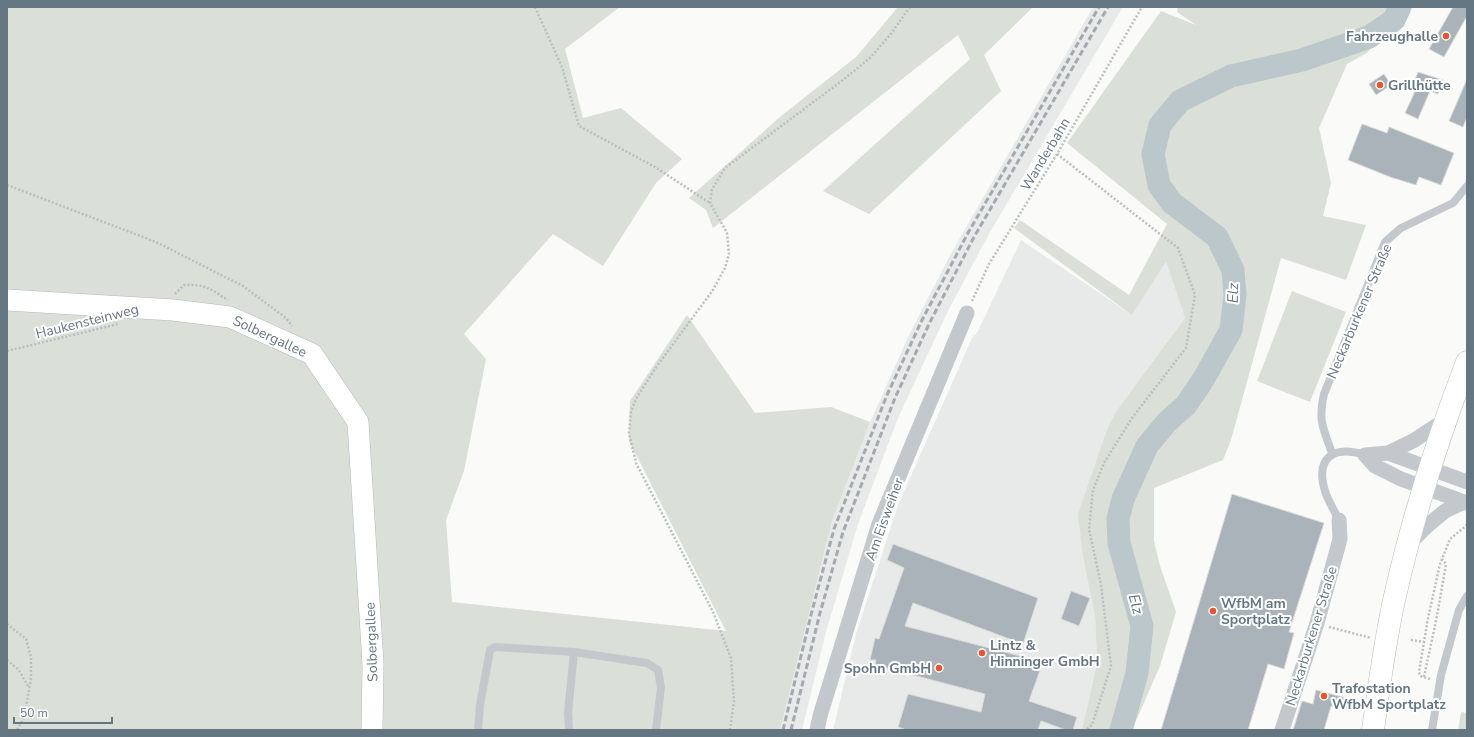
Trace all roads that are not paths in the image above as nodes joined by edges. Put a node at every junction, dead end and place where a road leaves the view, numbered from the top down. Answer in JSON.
{"nodes":[{"id":1,"x":1467,"y":186,"type":"edge"},
{"id":2,"x":7,"y":300,"type":"edge"},
{"id":3,"x":966,"y":313,"type":"road end"},
{"id":4,"x":1467,"y":362,"type":"edge"},
{"id":5,"x":1445,"y":420,"type":"junction"},
{"id":6,"x":1332,"y":453,"type":"junction"},
{"id":7,"x":1388,"y":453,"type":"junction"},
{"id":8,"x":1365,"y":455,"type":"junction"},
{"id":9,"x":1427,"y":477,"type":"junction"},
{"id":10,"x":1467,"y":482,"type":"edge"},
{"id":11,"x":1465,"y":503,"type":"edge"},
{"id":12,"x":1339,"y":520,"type":"joint"},
{"id":13,"x":1407,"y":547,"type":"junction"},
{"id":14,"x":1467,"y":596,"type":"edge"},
{"id":15,"x":574,"y":652,"type":"junction"},
{"id":16,"x":372,"y":730,"type":"edge"},
{"id":17,"x":478,"y":730,"type":"edge"},
{"id":18,"x":569,"y":730,"type":"edge"},
{"id":19,"x":656,"y":730,"type":"edge"},
{"id":20,"x":817,"y":730,"type":"edge"},
{"id":21,"x":1282,"y":730,"type":"edge"},
{"id":22,"x":1373,"y":730,"type":"edge"},
{"id":23,"x":1432,"y":730,"type":"edge"}],
"edges":[{"from":1,"to":6,"type":"lane","name":"Neckarburkener Straße"},
{"from":2,"to":16,"type":"street","name":"Solbergallee"},
{"from":3,"to":20,"type":"street","name":"Am Eisweiher"},
{"from":4,"to":5,"type":"main road"},
{"from":5,"to":7,"type":"street"},
{"from":5,"to":9,"type":"main road"},
{"from":6,"to":8,"type":"lane"},
{"from":6,"to":12,"type":"lane","name":"Neckarburkener Straße"},
{"from":7,"to":8,"type":"street"},
{"from":7,"to":9,"type":"street"},
{"from":8,"to":9,"type":"street"},
{"from":9,"to":10,"type":"street"},
{"from":9,"to":11,"type":"street"},
{"from":9,"to":13,"type":"main road"},
{"from":11,"to":13,"type":"street"},
{"from":12,"to":21,"type":"street","name":"Neckarburkener Straße"},
{"from":13,"to":22,"type":"main road"},
{"from":14,"to":23,"type":"lane"},
{"from":15,"to":17,"type":"lane"},
{"from":15,"to":18,"type":"lane"},
{"from":15,"to":19,"type":"lane"}]}
